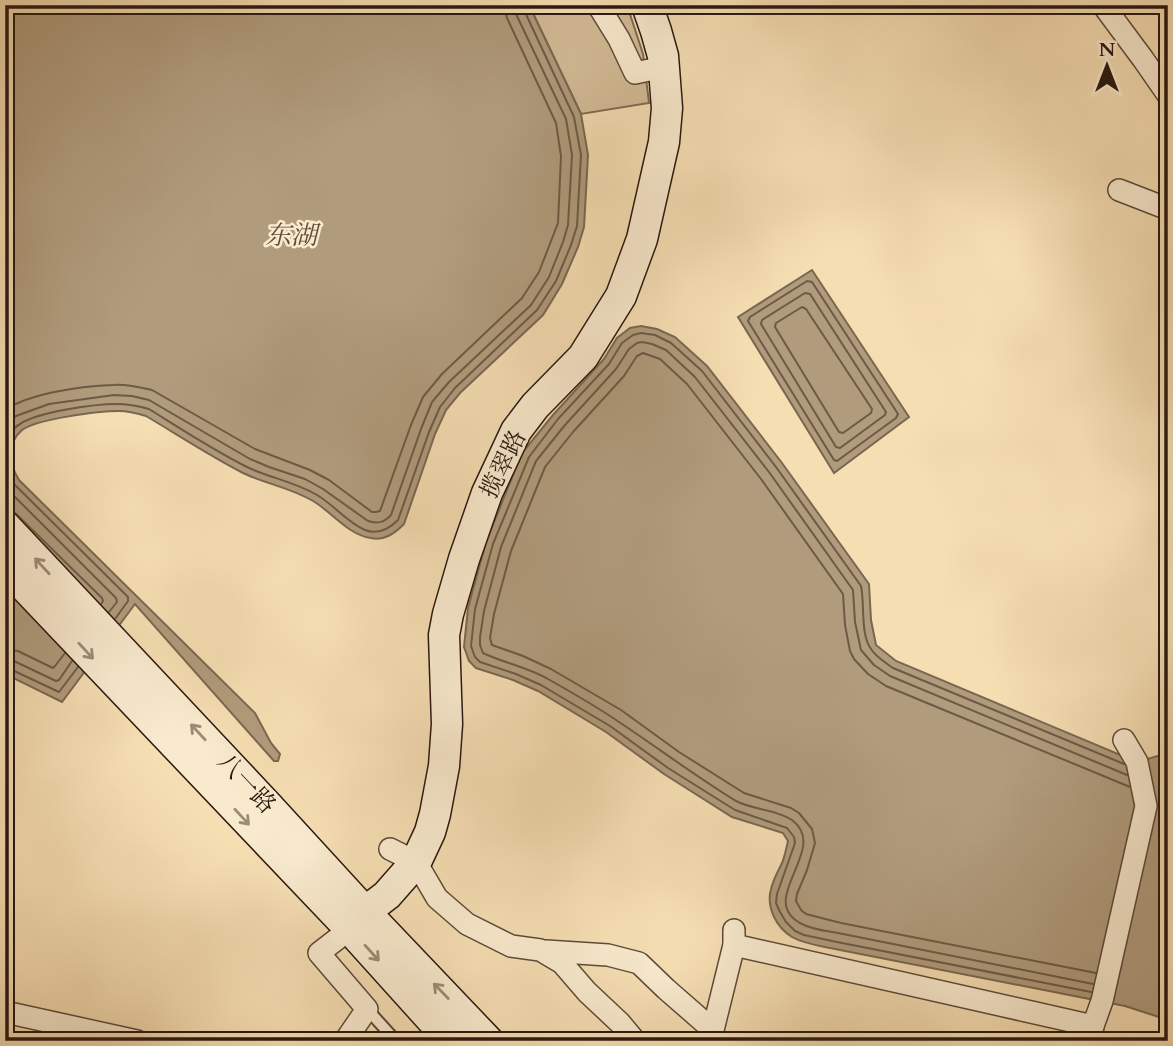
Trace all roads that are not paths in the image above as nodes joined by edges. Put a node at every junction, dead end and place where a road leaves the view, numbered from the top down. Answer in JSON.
{"nodes":[{"id":1,"x":598,"y":5,"type":"edge"},
{"id":2,"x":647,"y":5,"type":"edge"},
{"id":3,"x":1103,"y":5,"type":"edge"},
{"id":4,"x":664,"y":67,"type":"junction"},
{"id":5,"x":1168,"y":94,"type":"edge"},
{"id":6,"x":1119,"y":190,"type":"dead end"},
{"id":7,"x":1168,"y":209,"type":"edge"},
{"id":8,"x":5,"y":526,"type":"edge"},
{"id":9,"x":5,"y":566,"type":"edge"},
{"id":10,"x":1124,"y":740,"type":"dead end"},
{"id":11,"x":403,"y":855,"type":"junction"},
{"id":12,"x":318,"y":879,"type":"junction"},
{"id":13,"x":358,"y":920,"type":"junction"},
{"id":14,"x":540,"y":950,"type":"junction"},
{"id":15,"x":367,"y":1009,"type":"junction"},
{"id":16,"x":5,"y":1012,"type":"edge"},
{"id":17,"x":1092,"y":1033,"type":"edge"},
{"id":18,"x":713,"y":1035,"type":"edge"},
{"id":19,"x":138,"y":1041,"type":"edge"},
{"id":20,"x":345,"y":1041,"type":"edge"},
{"id":21,"x":396,"y":1041,"type":"edge"},
{"id":22,"x":451,"y":1041,"type":"edge"},
{"id":23,"x":488,"y":1041,"type":"edge"},
{"id":24,"x":635,"y":1041,"type":"edge"}],
"edges":[{"from":1,"to":4,"type":"street"},
{"from":2,"to":4,"type":"main road","name":"揽翠路"},
{"from":3,"to":5,"type":"street"},
{"from":4,"to":11,"type":"main road","name":"揽翠路"},
{"from":6,"to":7,"type":"street"},
{"from":12,"to":8,"type":"main road","name":"八一路","one_way":true},
{"from":9,"to":12,"type":"main road","name":"八一路","one_way":true},
{"from":10,"to":17,"type":"street"},
{"from":11,"to":13,"type":"main road","name":"揽翠路"},
{"from":11,"to":14,"type":"street"},
{"from":12,"to":13,"type":"main road","name":"八一路"},
{"from":13,"to":15,"type":"street"},
{"from":13,"to":22,"type":"main road","name":"八一路","one_way":true},
{"from":23,"to":13,"type":"main road","name":"八一路","one_way":true},
{"from":14,"to":18,"type":"street"},
{"from":14,"to":24,"type":"street"},
{"from":15,"to":20,"type":"street"},
{"from":15,"to":21,"type":"lane"},
{"from":16,"to":19,"type":"street"},
{"from":17,"to":18,"type":"street"}]}
